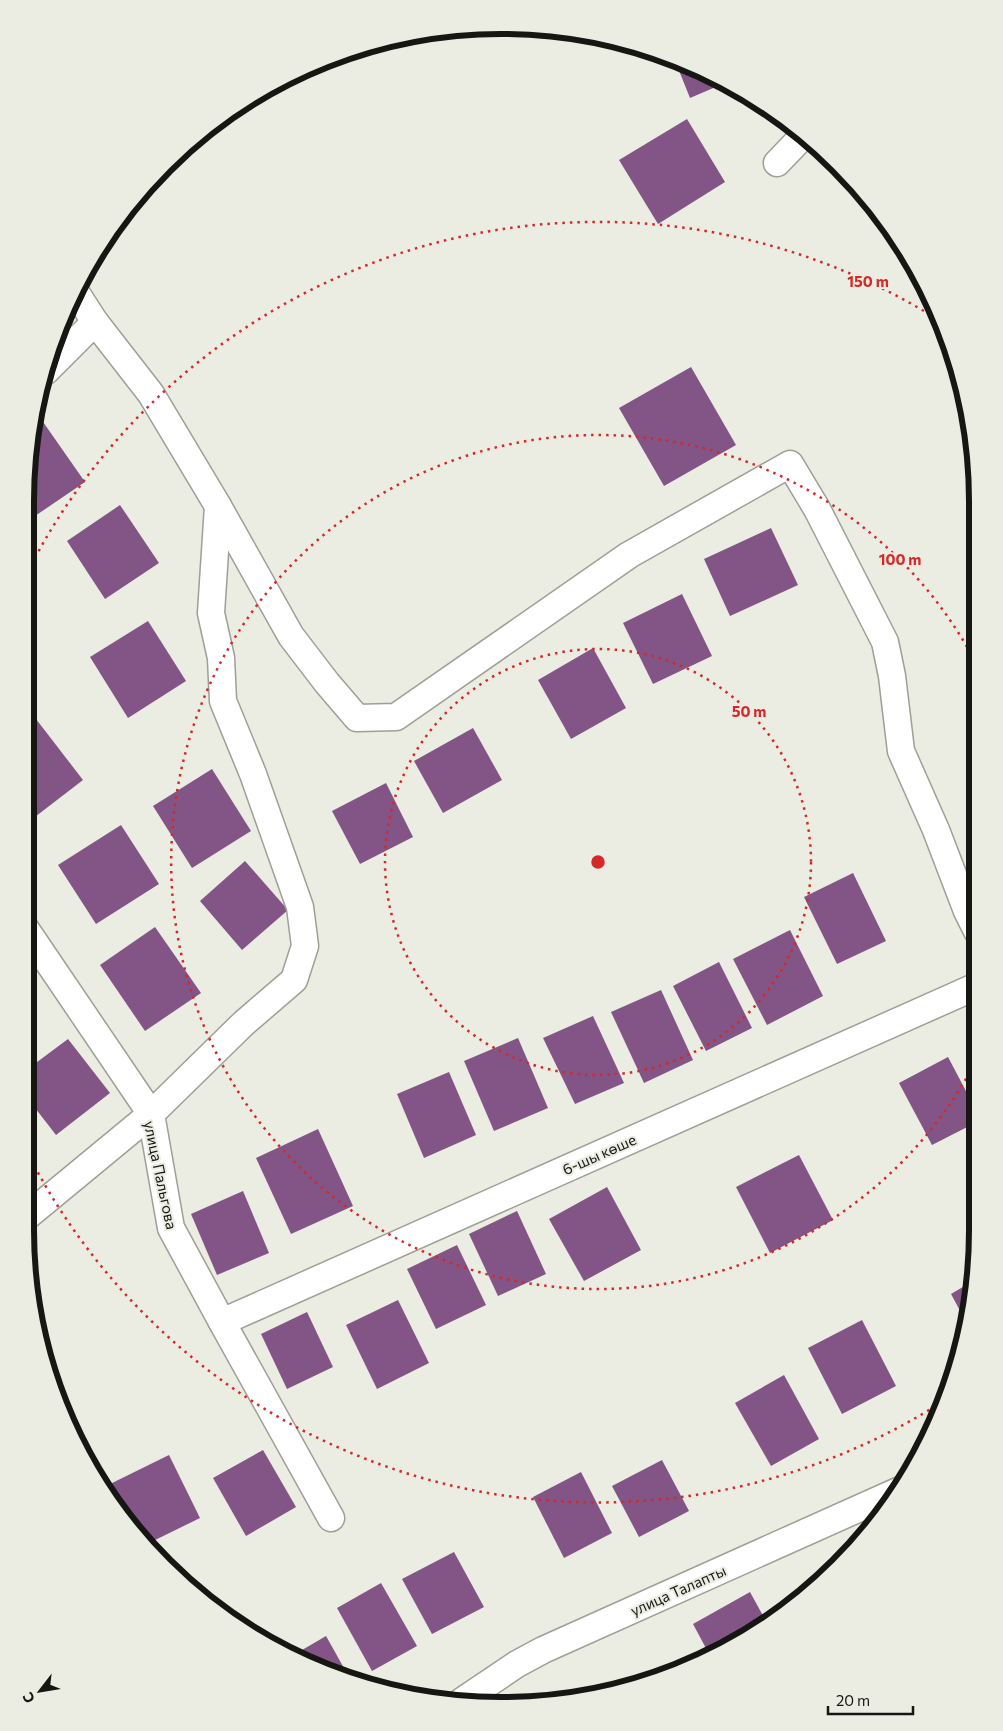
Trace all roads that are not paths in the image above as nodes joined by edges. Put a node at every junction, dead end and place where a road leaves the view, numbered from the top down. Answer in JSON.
{"nodes":[{"id":1,"x":799,"y":141,"type":"edge"},
{"id":2,"x":777,"y":164,"type":"dead end"},
{"id":3,"x":80,"y":299,"type":"edge"},
{"id":4,"x":95,"y":322,"type":"junction"},
{"id":5,"x":56,"y":360,"type":"edge"},
{"id":6,"x":218,"y":506,"type":"junction"},
{"id":7,"x":969,"y":915,"type":"edge"},
{"id":8,"x":34,"y":941,"type":"edge"},
{"id":9,"x":969,"y":990,"type":"edge"},
{"id":10,"x":151,"y":1114,"type":"junction"},
{"id":11,"x":34,"y":1211,"type":"edge"},
{"id":12,"x":222,"y":1322,"type":"junction"},
{"id":13,"x":885,"y":1497,"type":"edge"},
{"id":14,"x":331,"y":1518,"type":"dead end"},
{"id":15,"x":470,"y":1696,"type":"edge"}],
"edges":[{"from":1,"to":2,"type":"street"},
{"from":3,"to":4,"type":"street"},
{"from":4,"to":5,"type":"street"},
{"from":4,"to":6,"type":"street"},
{"from":6,"to":7,"type":"street"},
{"from":6,"to":10,"type":"street"},
{"from":8,"to":10,"type":"street"},
{"from":9,"to":12,"type":"street","name":"6-шы көше"},
{"from":10,"to":11,"type":"street","name":"улица Пальгова"},
{"from":10,"to":12,"type":"street","name":"улица Пальгова"},
{"from":12,"to":14,"type":"street","name":"улица Пальгова"},
{"from":13,"to":15,"type":"street","name":"улица Талапты"}]}
